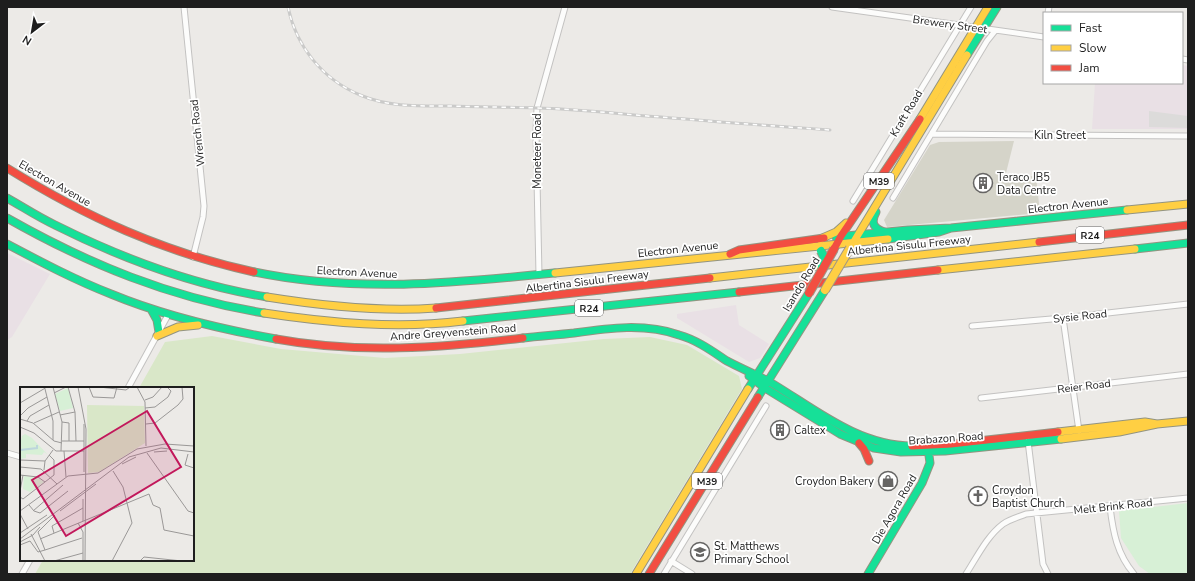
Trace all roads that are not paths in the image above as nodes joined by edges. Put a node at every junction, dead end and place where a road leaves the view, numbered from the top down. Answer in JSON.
{"nodes":[{"id":1,"x":184,"y":7,"type":"edge"},
{"id":2,"x":566,"y":7,"type":"edge"},
{"id":3,"x":832,"y":7,"type":"edge"},
{"id":4,"x":971,"y":7,"type":"edge"},
{"id":5,"x":988,"y":7,"type":"edge"},
{"id":6,"x":997,"y":7,"type":"edge"},
{"id":7,"x":960,"y":26,"type":"junction"},
{"id":8,"x":975,"y":28,"type":"junction"},
{"id":9,"x":984,"y":29,"type":"junction"},
{"id":10,"x":995,"y":31,"type":"junction"},
{"id":11,"x":1043,"y":37,"type":"edge"},
{"id":12,"x":932,"y":134,"type":"junction"},
{"id":13,"x":1188,"y":136,"type":"edge"},
{"id":14,"x":7,"y":168,"type":"edge"},
{"id":15,"x":882,"y":197,"type":"junction"},
{"id":16,"x":7,"y":198,"type":"edge"},
{"id":17,"x":893,"y":198,"type":"dead end"},
{"id":18,"x":853,"y":201,"type":"dead end"},
{"id":19,"x":1188,"y":204,"type":"edge"},
{"id":20,"x":857,"y":212,"type":"junction"},
{"id":21,"x":7,"y":218,"type":"edge"},
{"id":22,"x":1188,"y":225,"type":"edge"},
{"id":23,"x":951,"y":228,"type":"junction"},
{"id":24,"x":885,"y":232,"type":"junction"},
{"id":25,"x":857,"y":235,"type":"junction"},
{"id":26,"x":841,"y":236,"type":"junction"},
{"id":27,"x":1188,"y":243,"type":"edge"},
{"id":28,"x":7,"y":244,"type":"edge"},
{"id":29,"x":820,"y":245,"type":"junction"},
{"id":30,"x":851,"y":245,"type":"junction"},
{"id":31,"x":1174,"y":245,"type":"junction"},
{"id":32,"x":835,"y":247,"type":"junction"},
{"id":33,"x":1188,"y":247,"type":"edge"},
{"id":34,"x":193,"y":257,"type":"junction"},
{"id":35,"x":822,"y":271,"type":"junction"},
{"id":36,"x":539,"y":275,"type":"junction"},
{"id":37,"x":1188,"y":304,"type":"edge"},
{"id":38,"x":151,"y":309,"type":"junction"},
{"id":39,"x":168,"y":315,"type":"junction"},
{"id":40,"x":1063,"y":318,"type":"junction"},
{"id":41,"x":204,"y":325,"type":"junction"},
{"id":42,"x":972,"y":326,"type":"dead end"},
{"id":43,"x":158,"y":334,"type":"junction"},
{"id":44,"x":1188,"y":374,"type":"edge"},
{"id":45,"x":755,"y":377,"type":"junction"},
{"id":46,"x":767,"y":385,"type":"junction"},
{"id":47,"x":129,"y":387,"type":"edge"},
{"id":48,"x":1073,"y":388,"type":"junction"},
{"id":49,"x":981,"y":398,"type":"dead end"},
{"id":50,"x":766,"y":406,"type":"dead end"},
{"id":51,"x":1188,"y":420,"type":"edge"},
{"id":52,"x":1079,"y":433,"type":"junction"},
{"id":53,"x":1028,"y":438,"type":"junction"},
{"id":54,"x":858,"y":442,"type":"junction"},
{"id":55,"x":928,"y":449,"type":"junction"},
{"id":56,"x":7,"y":453,"type":"edge"},
{"id":57,"x":20,"y":457,"type":"edge"},
{"id":58,"x":869,"y":461,"type":"dead end"},
{"id":59,"x":1188,"y":498,"type":"edge"},
{"id":60,"x":1110,"y":507,"type":"junction"},
{"id":61,"x":1037,"y":513,"type":"junction"},
{"id":62,"x":29,"y":561,"type":"edge"},
{"id":63,"x":671,"y":561,"type":"junction"},
{"id":64,"x":22,"y":574,"type":"edge"},
{"id":65,"x":636,"y":574,"type":"edge"},
{"id":66,"x":649,"y":574,"type":"edge"},
{"id":67,"x":664,"y":574,"type":"edge"},
{"id":68,"x":692,"y":574,"type":"edge"},
{"id":69,"x":868,"y":574,"type":"edge"},
{"id":70,"x":966,"y":574,"type":"edge"},
{"id":71,"x":1048,"y":574,"type":"edge"},
{"id":72,"x":1134,"y":574,"type":"edge"}],
"edges":[{"from":1,"to":34,"type":"street","name":"Wrench Road"},
{"from":2,"to":36,"type":"street","name":"Moneteer Road"},
{"from":3,"to":7,"type":"street","name":"Brewery Street"},
{"from":4,"to":7,"type":"street"},
{"from":5,"to":8,"type":"main road","name":"Isando Road","number":"M39"},
{"from":6,"to":9,"type":"main road","name":"Isando Road","number":"M39"},
{"from":7,"to":8,"type":"street","name":"Brewery Street"},
{"from":7,"to":18,"type":"street","name":"Kraft Road"},
{"from":8,"to":9,"type":"street","name":"Brewery Street"},
{"from":8,"to":20,"type":"main road","name":"Isando Road","number":"M39"},
{"from":9,"to":10,"type":"street","name":"Brewery Street"},
{"from":9,"to":15,"type":"main road","name":"Isando Road","number":"M39"},
{"from":10,"to":11,"type":"street","name":"Brewery Street"},
{"from":10,"to":12,"type":"street"},
{"from":12,"to":13,"type":"street","name":"Kiln Street"},
{"from":12,"to":17,"type":"street"},
{"from":14,"to":34,"type":"main road","name":"Electron Avenue"},
{"from":15,"to":24,"type":"main road"},
{"from":15,"to":25,"type":"main road","name":"Isando Road","number":"M39"},
{"from":16,"to":22,"type":"main road","name":"Albertina Sisulu Freeway","number":"R24"},
{"from":19,"to":23,"type":"main road","name":"Electron Avenue"},
{"from":20,"to":26,"type":"main road","name":"Isando Road","number":"M39"},
{"from":20,"to":29,"type":"main road"},
{"from":21,"to":31,"type":"main road","number":"R24"},
{"from":23,"to":24,"type":"main road","name":"Electron Avenue"},
{"from":23,"to":30,"type":"main road","name":"Electron Avenue"},
{"from":24,"to":25,"type":"main road","name":"Electron Avenue"},
{"from":25,"to":26,"type":"main road","name":"Electron Avenue"},
{"from":25,"to":30,"type":"main road","name":"Isando Road","number":"M39"},
{"from":26,"to":29,"type":"main road","name":"Electron Avenue"},
{"from":26,"to":32,"type":"main road","name":"Isando Road","number":"M39"},
{"from":27,"to":31,"type":"main road","number":"R24"},
{"from":28,"to":38,"type":"main road","name":"Andre Greyvenstein Road"},
{"from":29,"to":32,"type":"main road","name":"Electron Avenue"},
{"from":29,"to":35,"type":"main road","bridge":true},
{"from":29,"to":36,"type":"main road","name":"Electron Avenue"},
{"from":30,"to":32,"type":"main road","name":"Electron Avenue"},
{"from":30,"to":46,"type":"main road","name":"Isando Road","number":"M39","bridge":true},
{"from":31,"to":33,"type":"main road"},
{"from":32,"to":35,"type":"main road","name":"Isando Road","number":"M39","bridge":true},
{"from":34,"to":36,"type":"main road","name":"Electron Avenue"},
{"from":35,"to":45,"type":"main road","name":"Isando Road","number":"M39","bridge":true},
{"from":37,"to":40,"type":"street","name":"Sysie Road"},
{"from":38,"to":39,"type":"main road","name":"Andre Greyvenstein Road"},
{"from":38,"to":43,"type":"main road"},
{"from":39,"to":41,"type":"main road","name":"Andre Greyvenstein Road"},
{"from":39,"to":43,"type":"street"},
{"from":40,"to":42,"type":"street","name":"Sysie Road"},
{"from":40,"to":48,"type":"street"},
{"from":41,"to":43,"type":"main road"},
{"from":41,"to":45,"type":"main road","name":"Andre Greyvenstein Road"},
{"from":43,"to":47,"type":"street"},
{"from":44,"to":48,"type":"street","name":"Reier Road"},
{"from":45,"to":46,"type":"main road","name":"Brabazon Road"},
{"from":45,"to":65,"type":"main road","name":"Isando Road","number":"M39"},
{"from":46,"to":54,"type":"main road","name":"Brabazon Road"},
{"from":46,"to":55,"type":"main road","name":"Brabazon Road"},
{"from":46,"to":66,"type":"main road","name":"Isando Road","number":"M39"},
{"from":48,"to":49,"type":"street","name":"Reier Road"},
{"from":48,"to":52,"type":"street"},
{"from":50,"to":63,"type":"street"},
{"from":51,"to":52,"type":"main road","name":"Brabazon Road"},
{"from":52,"to":53,"type":"main road","name":"Brabazon Road"},
{"from":53,"to":55,"type":"main road","name":"Brabazon Road"},
{"from":53,"to":61,"type":"street"},
{"from":54,"to":55,"type":"main road","name":"Brabazon Road"},
{"from":54,"to":58,"type":"main road"},
{"from":55,"to":69,"type":"main road","name":"Die Agora Road"},
{"from":56,"to":57,"type":"street"},
{"from":59,"to":60,"type":"street","name":"Melt Brink Road"},
{"from":60,"to":61,"type":"street","name":"Melt Brink Road"},
{"from":60,"to":72,"type":"street"},
{"from":61,"to":70,"type":"street","name":"Melt Brink Road"},
{"from":61,"to":71,"type":"street"},
{"from":62,"to":64,"type":"street"},
{"from":63,"to":67,"type":"street"},
{"from":63,"to":68,"type":"street"}]}
